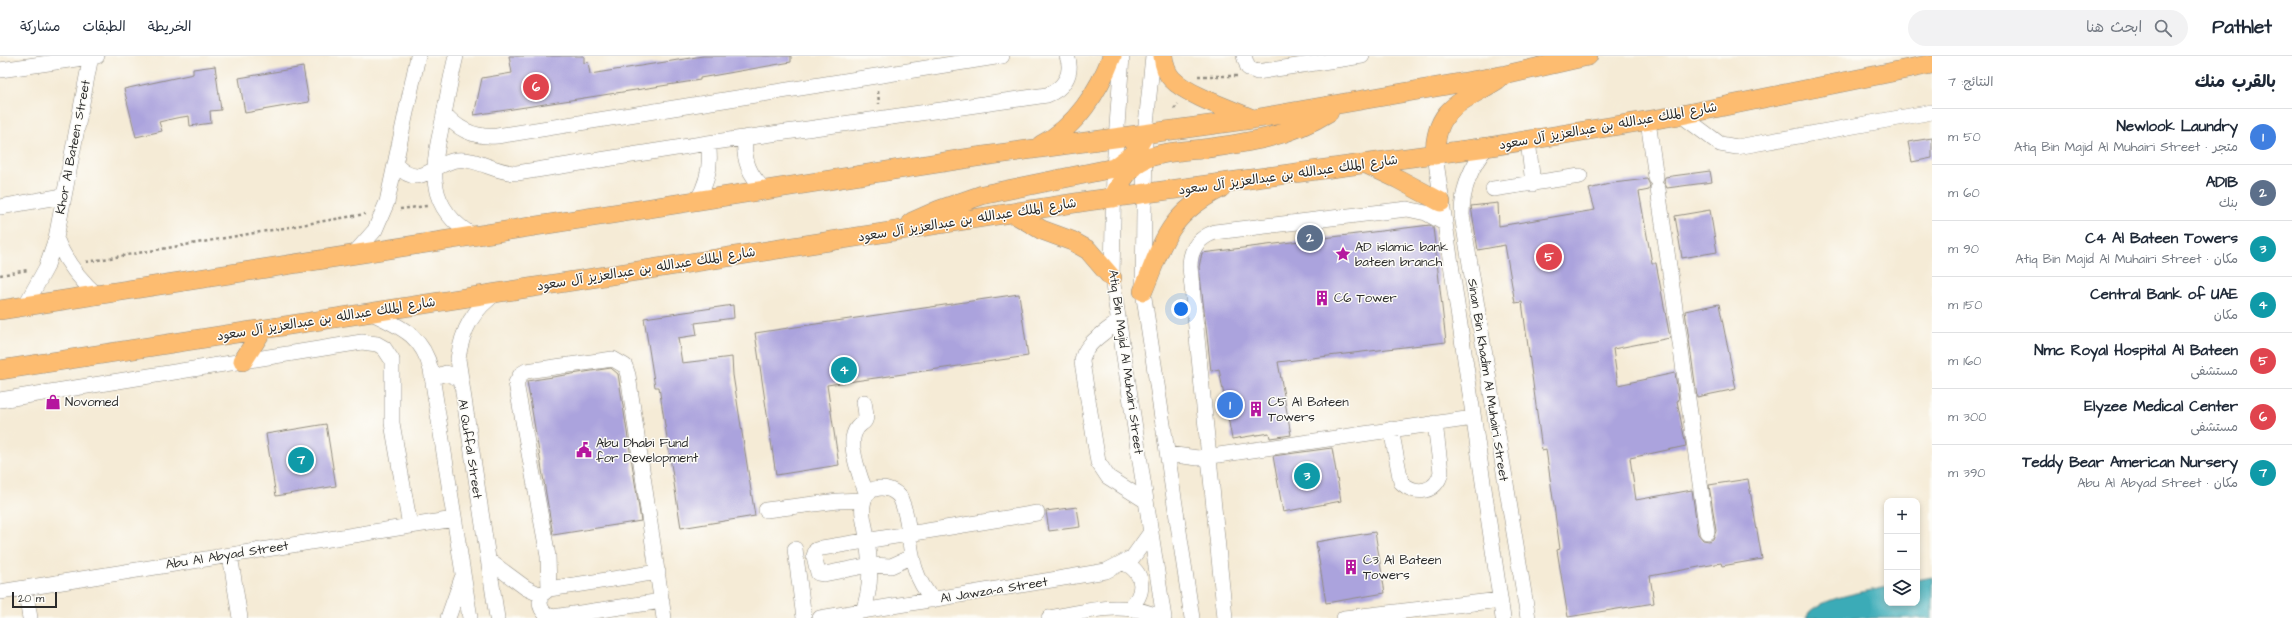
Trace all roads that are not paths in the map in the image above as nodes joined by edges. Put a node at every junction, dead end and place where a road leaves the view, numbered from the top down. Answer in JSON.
{"nodes":[{"id":1,"x":93,"y":56,"type":"edge"},
{"id":2,"x":418,"y":56,"type":"edge"},
{"id":3,"x":456,"y":56,"type":"edge"},
{"id":4,"x":1002,"y":56,"type":"edge"},
{"id":5,"x":1067,"y":56,"type":"edge"},
{"id":6,"x":1112,"y":56,"type":"edge"},
{"id":7,"x":1122,"y":56,"type":"edge"},
{"id":8,"x":1153,"y":56,"type":"edge"},
{"id":9,"x":1162,"y":56,"type":"edge"},
{"id":10,"x":1362,"y":56,"type":"edge"},
{"id":11,"x":1588,"y":56,"type":"edge"},
{"id":12,"x":1246,"y":62,"type":"edge"},
{"id":13,"x":1932,"y":64,"type":"edge"},
{"id":14,"x":0,"y":70,"type":"edge"},
{"id":15,"x":1505,"y":75,"type":"junction"},
{"id":16,"x":1338,"y":106,"type":"junction"},
{"id":17,"x":1932,"y":112,"type":"edge"},
{"id":18,"x":444,"y":113,"type":"junction"},
{"id":19,"x":1681,"y":115,"type":"junction"},
{"id":20,"x":1253,"y":120,"type":"junction"},
{"id":21,"x":1648,"y":121,"type":"junction"},
{"id":22,"x":1145,"y":134,"type":"junction"},
{"id":23,"x":745,"y":138,"type":"junction"},
{"id":24,"x":1116,"y":138,"type":"junction"},
{"id":25,"x":1528,"y":140,"type":"junction"},
{"id":26,"x":708,"y":143,"type":"junction"},
{"id":27,"x":1486,"y":147,"type":"junction"},
{"id":28,"x":1027,"y":150,"type":"junction"},
{"id":29,"x":1435,"y":155,"type":"junction"},
{"id":30,"x":1145,"y":159,"type":"junction"},
{"id":31,"x":1366,"y":164,"type":"junction"},
{"id":32,"x":396,"y":166,"type":"junction"},
{"id":33,"x":1114,"y":168,"type":"junction"},
{"id":34,"x":434,"y":170,"type":"junction"},
{"id":35,"x":1580,"y":176,"type":"dead end"},
{"id":36,"x":1230,"y":183,"type":"junction"},
{"id":37,"x":1533,"y":184,"type":"junction"},
{"id":38,"x":1492,"y":189,"type":"dead end"},
{"id":39,"x":765,"y":190,"type":"junction"},
{"id":40,"x":1143,"y":195,"type":"junction"},
{"id":41,"x":63,"y":196,"type":"junction"},
{"id":42,"x":1113,"y":198,"type":"junction"},
{"id":43,"x":697,"y":201,"type":"junction"},
{"id":44,"x":1441,"y":202,"type":"junction"},
{"id":45,"x":0,"y":207,"type":"edge"},
{"id":46,"x":1013,"y":212,"type":"junction"},
{"id":47,"x":1444,"y":222,"type":"junction"},
{"id":48,"x":899,"y":230,"type":"junction"},
{"id":49,"x":474,"y":236,"type":"junction"},
{"id":50,"x":56,"y":238,"type":"junction"},
{"id":51,"x":354,"y":254,"type":"junction"},
{"id":52,"x":1112,"y":278,"type":"junction"},
{"id":53,"x":1143,"y":291,"type":"junction"},
{"id":54,"x":498,"y":292,"type":"junction"},
{"id":55,"x":97,"y":295,"type":"junction"},
{"id":56,"x":25,"y":306,"type":"junction"},
{"id":57,"x":0,"y":310,"type":"edge"},
{"id":58,"x":370,"y":312,"type":"junction"},
{"id":59,"x":1119,"y":321,"type":"junction"},
{"id":60,"x":263,"y":329,"type":"junction"},
{"id":61,"x":243,"y":361,"type":"junction"},
{"id":62,"x":0,"y":370,"type":"edge"},
{"id":63,"x":432,"y":378,"type":"junction"},
{"id":64,"x":460,"y":379,"type":"junction"},
{"id":65,"x":0,"y":400,"type":"edge"},
{"id":66,"x":864,"y":402,"type":"dead end"},
{"id":67,"x":1473,"y":418,"type":"junction"},
{"id":68,"x":1435,"y":423,"type":"junction"},
{"id":69,"x":1391,"y":429,"type":"junction"},
{"id":70,"x":1168,"y":454,"type":"junction"},
{"id":71,"x":1209,"y":456,"type":"junction"},
{"id":72,"x":865,"y":497,"type":"junction"},
{"id":73,"x":1146,"y":500,"type":"junction"},
{"id":74,"x":766,"y":510,"type":"dead end"},
{"id":75,"x":1037,"y":513,"type":"dead end"},
{"id":76,"x":454,"y":519,"type":"junction"},
{"id":77,"x":410,"y":526,"type":"junction"},
{"id":78,"x":1151,"y":532,"type":"junction"},
{"id":79,"x":1707,"y":532,"type":"dead end"},
{"id":80,"x":908,"y":535,"type":"junction"},
{"id":81,"x":867,"y":541,"type":"junction"},
{"id":82,"x":795,"y":549,"type":"dead end"},
{"id":83,"x":230,"y":555,"type":"junction"},
{"id":84,"x":911,"y":557,"type":"junction"},
{"id":85,"x":488,"y":560,"type":"junction"},
{"id":86,"x":1124,"y":563,"type":"junction"},
{"id":87,"x":870,"y":565,"type":"junction"},
{"id":88,"x":658,"y":572,"type":"junction"},
{"id":89,"x":463,"y":575,"type":"junction"},
{"id":90,"x":25,"y":588,"type":"junction"},
{"id":91,"x":0,"y":592,"type":"edge"},
{"id":92,"x":545,"y":592,"type":"junction"},
{"id":93,"x":933,"y":600,"type":"junction"},
{"id":94,"x":1500,"y":600,"type":"junction"},
{"id":95,"x":662,"y":601,"type":"junction"},
{"id":96,"x":1129,"y":608,"type":"junction"},
{"id":97,"x":863,"y":611,"type":"junction"},
{"id":98,"x":498,"y":616,"type":"edge"},
{"id":99,"x":30,"y":618,"type":"edge"},
{"id":100,"x":240,"y":618,"type":"edge"},
{"id":101,"x":448,"y":618,"type":"edge"},
{"id":102,"x":470,"y":618,"type":"edge"},
{"id":103,"x":664,"y":618,"type":"edge"},
{"id":104,"x":804,"y":618,"type":"edge"},
{"id":105,"x":820,"y":618,"type":"edge"},
{"id":106,"x":1049,"y":618,"type":"edge"},
{"id":107,"x":1160,"y":618,"type":"edge"},
{"id":108,"x":1164,"y":618,"type":"edge"},
{"id":109,"x":1192,"y":618,"type":"edge"},
{"id":110,"x":1224,"y":618,"type":"edge"},
{"id":111,"x":1344,"y":618,"type":"edge"},
{"id":112,"x":1503,"y":618,"type":"edge"},
{"id":113,"x":1528,"y":618,"type":"edge"}],
"edges":[{"from":1,"to":14,"type":"street"},
{"from":1,"to":41,"type":"street","name":"Khor Al Bateen Street"},
{"from":2,"to":32,"type":"street"},
{"from":3,"to":18,"type":"street"},
{"from":4,"to":18,"type":"street"},
{"from":5,"to":23,"type":"street"},
{"from":6,"to":28,"type":"main road"},
{"from":7,"to":24,"type":"street","name":"Atiq Bin Majid Al Muhairi Street"},
{"from":8,"to":22,"type":"street","name":"Atiq Bin Majid Al Muhairi Street"},
{"from":9,"to":20,"type":"main road"},
{"from":10,"to":12,"type":"street"},
{"from":11,"to":15,"type":"main road"},
{"from":13,"to":19,"type":"main road","name":"شارع الملك عبدالله بن عبدالعزيز آل سعود"},
{"from":15,"to":16,"type":"main road"},
{"from":15,"to":29,"type":"main road"},
{"from":16,"to":20,"type":"main road"},
{"from":16,"to":30,"type":"main road"},
{"from":17,"to":19,"type":"street"},
{"from":18,"to":34,"type":"street"},
{"from":19,"to":21,"type":"main road","name":"شارع الملك عبدالله بن عبدالعزيز آل سعود"},
{"from":20,"to":22,"type":"main road"},
{"from":21,"to":25,"type":"main road","name":"شارع الملك عبدالله بن عبدالعزيز آل سعود"},
{"from":21,"to":79,"type":"street"},
{"from":22,"to":24,"type":"main road"},
{"from":22,"to":30,"type":"street","name":"Atiq Bin Majid Al Muhairi Street"},
{"from":22,"to":33,"type":"main road"},
{"from":23,"to":26,"type":"street"},
{"from":23,"to":39,"type":"street"},
{"from":24,"to":28,"type":"main road"},
{"from":24,"to":33,"type":"street","name":"Atiq Bin Majid Al Muhairi Street"},
{"from":25,"to":27,"type":"main road","name":"شارع الملك عبدالله بن عبدالعزيز آل سعود"},
{"from":25,"to":37,"type":"street"},
{"from":26,"to":34,"type":"street"},
{"from":26,"to":43,"type":"street"},
{"from":27,"to":29,"type":"main road","name":"شارع الملك عبدالله بن عبدالعزيز آل سعود"},
{"from":27,"to":113,"type":"street","name":"Sinan Bin Khadim Al Muhairi Street"},
{"from":28,"to":39,"type":"main road"},
{"from":29,"to":31,"type":"main road","name":"شارع الملك عبدالله بن عبدالعزيز آل سعود"},
{"from":29,"to":44,"type":"street","name":"Sinan Bin Khadim Al Muhairi Street"},
{"from":30,"to":40,"type":"street","name":"Atiq Bin Majid Al Muhairi Street"},
{"from":30,"to":42,"type":"main road"},
{"from":31,"to":36,"type":"main road","name":"شارع الملك عبدالله بن عبدالعزيز آل سعود"},
{"from":31,"to":44,"type":"main road"},
{"from":32,"to":34,"type":"street"},
{"from":32,"to":51,"type":"street"},
{"from":33,"to":42,"type":"street","name":"Atiq Bin Majid Al Muhairi Street"},
{"from":33,"to":48,"type":"main road"},
{"from":34,"to":49,"type":"street"},
{"from":35,"to":37,"type":"street"},
{"from":36,"to":40,"type":"main road","name":"شارع الملك عبدالله بن عبدالعزيز آل سعود"},
{"from":36,"to":53,"type":"main road"},
{"from":37,"to":38,"type":"street"},
{"from":39,"to":43,"type":"main road"},
{"from":40,"to":42,"type":"main road","name":"شارع الملك عبدالله بن عبدالعزيز آل سعود"},
{"from":40,"to":53,"type":"street","name":"Atiq Bin Majid Al Muhairi Street"},
{"from":41,"to":45,"type":"street"},
{"from":41,"to":50,"type":"street","name":"Khor Al Bateen Street"},
{"from":42,"to":46,"type":"main road","name":"شارع الملك عبدالله بن عبدالعزيز آل سعود"},
{"from":42,"to":52,"type":"street","name":"Atiq Bin Majid Al Muhairi Street"},
{"from":43,"to":49,"type":"main road"},
{"from":44,"to":47,"type":"street","name":"Sinan Bin Khadim Al Muhairi Street"},
{"from":46,"to":48,"type":"main road","name":"شارع الملك عبدالله بن عبدالعزيز آل سعود"},
{"from":46,"to":52,"type":"main road"},
{"from":47,"to":67,"type":"street","name":"Sinan Bin Khadim Al Muhairi Street"},
{"from":47,"to":71,"type":"street"},
{"from":48,"to":54,"type":"main road","name":"شارع الملك عبدالله بن عبدالعزيز آل سعود"},
{"from":49,"to":51,"type":"main road"},
{"from":50,"to":55,"type":"street"},
{"from":50,"to":56,"type":"street","name":"Khor Al Bateen Street"},
{"from":51,"to":55,"type":"main road"},
{"from":52,"to":59,"type":"street","name":"Atiq Bin Majid Al Muhairi Street"},
{"from":53,"to":70,"type":"street","name":"Atiq Bin Majid Al Muhairi Street"},
{"from":54,"to":58,"type":"main road","name":"شارع الملك عبدالله بن عبدالعزيز آل سعود"},
{"from":54,"to":64,"type":"street","name":"Al Quffal Street"},
{"from":55,"to":56,"type":"main road"},
{"from":56,"to":57,"type":"main road"},
{"from":58,"to":60,"type":"main road","name":"شارع الملك عبدالله بن عبدالعزيز آل سعود"},
{"from":58,"to":63,"type":"street","name":"Al Quffal Street"},
{"from":59,"to":73,"type":"street","name":"Atiq Bin Majid Al Muhairi Street"},
{"from":59,"to":73,"type":"street"},
{"from":60,"to":61,"type":"main road"},
{"from":60,"to":62,"type":"main road","name":"شارع الملك عبدالله بن عبدالعزيز آل سعود"},
{"from":61,"to":65,"type":"street"},
{"from":61,"to":77,"type":"street"},
{"from":63,"to":64,"type":"street"},
{"from":63,"to":76,"type":"street","name":"Al Quffal Street"},
{"from":64,"to":85,"type":"street","name":"Al Quffal Street"},
{"from":66,"to":72,"type":"street"},
{"from":67,"to":68,"type":"street"},
{"from":67,"to":94,"type":"street","name":"Sinan Bin Khadim Al Muhairi Street"},
{"from":68,"to":69,"type":"street"},
{"from":68,"to":69,"type":"street"},
{"from":69,"to":71,"type":"street"},
{"from":70,"to":71,"type":"street"},
{"from":70,"to":109,"type":"street","name":"Atiq Bin Majid Al Muhairi Street"},
{"from":71,"to":110,"type":"street"},
{"from":72,"to":74,"type":"street"},
{"from":72,"to":80,"type":"street"},
{"from":72,"to":81,"type":"street"},
{"from":73,"to":78,"type":"street","name":"Atiq Bin Majid Al Muhairi Street"},
{"from":75,"to":80,"type":"street"},
{"from":76,"to":77,"type":"street","name":"Abu Al Abyad Street"},
{"from":76,"to":89,"type":"street","name":"Al Quffal Street"},
{"from":77,"to":83,"type":"street","name":"Abu Al Abyad Street"},
{"from":78,"to":86,"type":"street","name":"Al Jawza-a Street"},
{"from":78,"to":108,"type":"street","name":"Atiq Bin Majid Al Muhairi Street"},
{"from":80,"to":81,"type":"street"},
{"from":80,"to":84,"type":"street"},
{"from":81,"to":87,"type":"street"},
{"from":81,"to":87,"type":"street"},
{"from":82,"to":104,"type":"street"},
{"from":83,"to":90,"type":"street","name":"Abu Al Abyad Street"},
{"from":83,"to":100,"type":"street"},
{"from":84,"to":87,"type":"street"},
{"from":84,"to":93,"type":"street"},
{"from":85,"to":92,"type":"street"},
{"from":85,"to":98,"type":"street","name":"Al Quffal Street"},
{"from":86,"to":93,"type":"street","name":"Al Jawza-a Street"},
{"from":86,"to":96,"type":"street"},
{"from":87,"to":97,"type":"street"},
{"from":88,"to":92,"type":"street"},
{"from":88,"to":92,"type":"street"},
{"from":88,"to":95,"type":"street"},
{"from":89,"to":101,"type":"street"},
{"from":89,"to":102,"type":"street","name":"Al Quffal Street"},
{"from":90,"to":91,"type":"street","name":"Abu Al Abyad Street"},
{"from":90,"to":99,"type":"street"},
{"from":92,"to":95,"type":"street"},
{"from":93,"to":97,"type":"street","name":"Al Jawza-a Street"},
{"from":94,"to":111,"type":"street"},
{"from":94,"to":112,"type":"street","name":"Sinan Bin Khadim Al Muhairi Street"},
{"from":95,"to":103,"type":"street"},
{"from":96,"to":106,"type":"street"},
{"from":96,"to":107,"type":"street"},
{"from":97,"to":105,"type":"street","name":"Al Jawza-a Street"}]}
